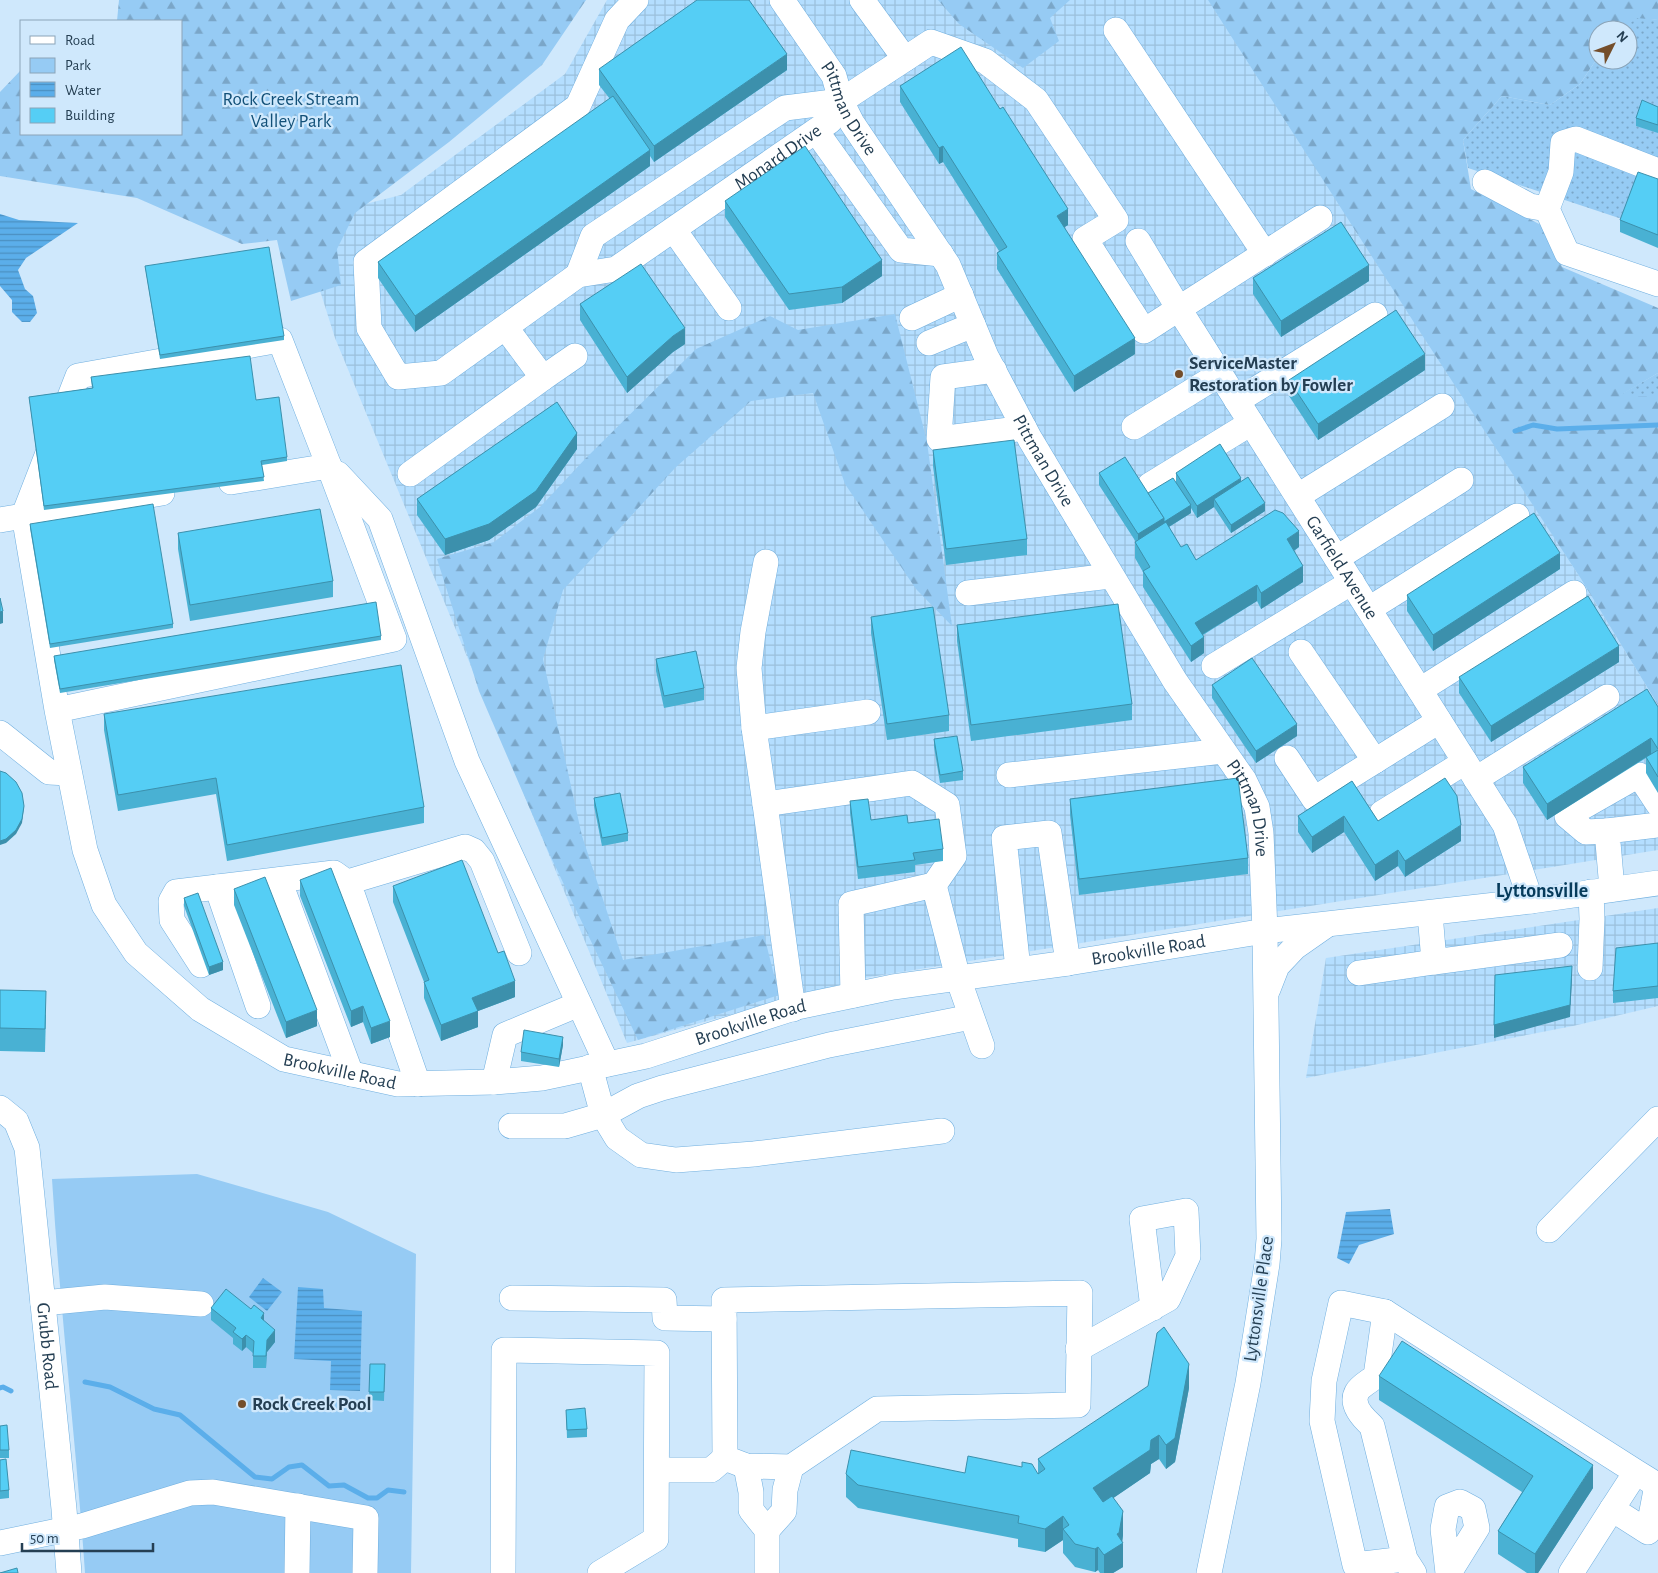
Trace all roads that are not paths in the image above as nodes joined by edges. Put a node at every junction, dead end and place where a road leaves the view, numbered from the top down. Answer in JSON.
{"nodes":[{"id":1,"x":636,"y":0,"type":"edge"},
{"id":2,"x":782,"y":0,"type":"edge"},
{"id":3,"x":862,"y":0,"type":"edge"},
{"id":4,"x":1116,"y":30,"type":"dead end"},
{"id":5,"x":905,"y":59,"type":"junction"},
{"id":6,"x":841,"y":101,"type":"junction"},
{"id":7,"x":816,"y":131,"type":"junction"},
{"id":8,"x":1658,"y":171,"type":"edge"},
{"id":9,"x":1485,"y":182,"type":"dead end"},
{"id":10,"x":1547,"y":209,"type":"junction"},
{"id":11,"x":1320,"y":218,"type":"dead end"},
{"id":12,"x":674,"y":230,"type":"junction"},
{"id":13,"x":1138,"y":241,"type":"dead end"},
{"id":14,"x":941,"y":254,"type":"junction"},
{"id":15,"x":1265,"y":254,"type":"junction"},
{"id":16,"x":578,"y":276,"type":"junction"},
{"id":17,"x":1658,"y":284,"type":"edge"},
{"id":18,"x":961,"y":295,"type":"junction"},
{"id":19,"x":729,"y":308,"type":"dead end"},
{"id":20,"x":1180,"y":309,"type":"junction"},
{"id":21,"x":1375,"y":315,"type":"dead end"},
{"id":22,"x":912,"y":318,"type":"dead end"},
{"id":23,"x":973,"y":325,"type":"junction"},
{"id":24,"x":506,"y":328,"type":"junction"},
{"id":25,"x":929,"y":343,"type":"dead end"},
{"id":26,"x":575,"y":356,"type":"dead end"},
{"id":27,"x":994,"y":370,"type":"junction"},
{"id":28,"x":1220,"y":374,"type":"junction"},
{"id":29,"x":543,"y":378,"type":"junction"},
{"id":30,"x":1237,"y":401,"type":"junction"},
{"id":31,"x":1442,"y":406,"type":"dead end"},
{"id":32,"x":1251,"y":423,"type":"junction"},
{"id":33,"x":1134,"y":427,"type":"dead end"},
{"id":34,"x":1024,"y":428,"type":"junction"},
{"id":35,"x":330,"y":466,"type":"junction"},
{"id":36,"x":410,"y":474,"type":"dead end"},
{"id":37,"x":1461,"y":480,"type":"dead end"},
{"id":38,"x":211,"y":485,"type":"edge"},
{"id":39,"x":1150,"y":485,"type":"dead end"},
{"id":40,"x":182,"y":490,"type":"edge"},
{"id":41,"x":1298,"y":496,"type":"junction"},
{"id":42,"x":24,"y":515,"type":"junction"},
{"id":43,"x":1517,"y":516,"type":"dead end"},
{"id":44,"x":0,"y":520,"type":"edge"},
{"id":45,"x":1336,"y":558,"type":"junction"},
{"id":46,"x":766,"y":562,"type":"dead end"},
{"id":47,"x":1110,"y":576,"type":"junction"},
{"id":48,"x":1352,"y":582,"type":"junction"},
{"id":49,"x":968,"y":593,"type":"dead end"},
{"id":50,"x":1574,"y":593,"type":"dead end"},
{"id":51,"x":1369,"y":609,"type":"junction"},
{"id":52,"x":1301,"y":652,"type":"dead end"},
{"id":53,"x":1214,"y":666,"type":"dead end"},
{"id":54,"x":1420,"y":690,"type":"junction"},
{"id":55,"x":1607,"y":697,"type":"dead end"},
{"id":56,"x":57,"y":710,"type":"junction"},
{"id":57,"x":868,"y":712,"type":"dead end"},
{"id":58,"x":1439,"y":721,"type":"junction"},
{"id":59,"x":754,"y":728,"type":"junction"},
{"id":60,"x":0,"y":734,"type":"edge"},
{"id":61,"x":1223,"y":750,"type":"junction"},
{"id":62,"x":1287,"y":758,"type":"dead end"},
{"id":63,"x":1375,"y":761,"type":"junction"},
{"id":64,"x":1470,"y":770,"type":"junction"},
{"id":65,"x":69,"y":772,"type":"junction"},
{"id":66,"x":1009,"y":775,"type":"dead end"},
{"id":67,"x":765,"y":804,"type":"junction"},
{"id":68,"x":1658,"y":804,"type":"edge"},
{"id":69,"x":1382,"y":813,"type":"dead end"},
{"id":70,"x":1658,"y":825,"type":"edge"},
{"id":71,"x":1608,"y":831,"type":"junction"},
{"id":72,"x":279,"y":880,"type":"junction"},
{"id":73,"x":348,"y":882,"type":"junction"},
{"id":74,"x":1658,"y":883,"type":"edge"},
{"id":75,"x":934,"y":886,"type":"junction"},
{"id":76,"x":217,"y":887,"type":"junction"},
{"id":77,"x":1602,"y":891,"type":"junction"},
{"id":78,"x":1531,"y":901,"type":"junction"},
{"id":79,"x":1430,"y":913,"type":"junction"},
{"id":80,"x":1328,"y":924,"type":"junction"},
{"id":81,"x":1265,"y":932,"type":"junction"},
{"id":82,"x":1560,"y":945,"type":"dead end"},
{"id":83,"x":519,"y":953,"type":"dead end"},
{"id":84,"x":1068,"y":962,"type":"junction"},
{"id":85,"x":1434,"y":962,"type":"junction"},
{"id":86,"x":201,"y":965,"type":"dead end"},
{"id":87,"x":1590,"y":968,"type":"dead end"},
{"id":88,"x":1018,"y":969,"type":"junction"},
{"id":89,"x":1359,"y":974,"type":"dead end"},
{"id":90,"x":958,"y":978,"type":"junction"},
{"id":91,"x":1266,"y":994,"type":"junction"},
{"id":92,"x":853,"y":995,"type":"junction"},
{"id":93,"x":579,"y":1004,"type":"junction"},
{"id":94,"x":258,"y":1006,"type":"dead end"},
{"id":95,"x":793,"y":1008,"type":"junction"},
{"id":96,"x":972,"y":1017,"type":"junction"},
{"id":97,"x":982,"y":1046,"type":"dead end"},
{"id":98,"x":598,"y":1066,"type":"junction"},
{"id":99,"x":351,"y":1074,"type":"junction"},
{"id":100,"x":494,"y":1082,"type":"junction"},
{"id":101,"x":418,"y":1084,"type":"junction"},
{"id":102,"x":8,"y":1114,"type":"edge"},
{"id":103,"x":603,"y":1115,"type":"junction"},
{"id":104,"x":1658,"y":1120,"type":"edge"},
{"id":105,"x":511,"y":1126,"type":"dead end"},
{"id":106,"x":942,"y":1131,"type":"dead end"},
{"id":107,"x":1549,"y":1230,"type":"dead end"},
{"id":108,"x":512,"y":1298,"type":"dead end"},
{"id":109,"x":43,"y":1303,"type":"junction"},
{"id":110,"x":201,"y":1304,"type":"dead end"},
{"id":111,"x":1153,"y":1308,"type":"dead end"},
{"id":112,"x":1385,"y":1312,"type":"junction"},
{"id":113,"x":724,"y":1319,"type":"junction"},
{"id":114,"x":1078,"y":1348,"type":"junction"},
{"id":115,"x":735,"y":1462,"type":"junction"},
{"id":116,"x":791,"y":1467,"type":"junction"},
{"id":117,"x":658,"y":1470,"type":"junction"},
{"id":118,"x":1636,"y":1472,"type":"junction"},
{"id":119,"x":298,"y":1506,"type":"junction"},
{"id":120,"x":1612,"y":1509,"type":"junction"},
{"id":121,"x":66,"y":1528,"type":"junction"},
{"id":122,"x":767,"y":1530,"type":"junction"},
{"id":123,"x":0,"y":1543,"type":"edge"},
{"id":124,"x":1409,"y":1566,"type":"edge"},
{"id":125,"x":69,"y":1573,"type":"edge"},
{"id":126,"x":297,"y":1573,"type":"edge"},
{"id":127,"x":365,"y":1573,"type":"edge"},
{"id":128,"x":503,"y":1573,"type":"edge"},
{"id":129,"x":600,"y":1573,"type":"edge"},
{"id":130,"x":767,"y":1573,"type":"edge"},
{"id":131,"x":1209,"y":1573,"type":"edge"},
{"id":132,"x":1571,"y":1573,"type":"edge"}],
"edges":[{"from":1,"to":24,"type":"street","name":"Monard Drive"},
{"from":2,"to":6,"type":"street","name":"Pittman Drive"},
{"from":3,"to":5,"type":"street"},
{"from":4,"to":15,"type":"street"},
{"from":5,"to":6,"type":"street"},
{"from":5,"to":20,"type":"street"},
{"from":6,"to":7,"type":"street","name":"Monard Drive"},
{"from":6,"to":14,"type":"street","name":"Pittman Drive"},
{"from":6,"to":16,"type":"street","name":"Monard Drive"},
{"from":7,"to":12,"type":"street","name":"Monard Drive"},
{"from":7,"to":14,"type":"street"},
{"from":8,"to":10,"type":"street"},
{"from":9,"to":10,"type":"street"},
{"from":10,"to":17,"type":"street"},
{"from":11,"to":15,"type":"street"},
{"from":12,"to":16,"type":"street","name":"Monard Drive"},
{"from":12,"to":19,"type":"street"},
{"from":13,"to":20,"type":"street","name":"Garfield Avenue"},
{"from":14,"to":18,"type":"street","name":"Pittman Drive"},
{"from":15,"to":20,"type":"street"},
{"from":16,"to":24,"type":"street","name":"Monard Drive"},
{"from":18,"to":22,"type":"street"},
{"from":18,"to":23,"type":"street","name":"Pittman Drive"},
{"from":20,"to":28,"type":"street","name":"Garfield Avenue"},
{"from":21,"to":30,"type":"street"},
{"from":23,"to":25,"type":"street"},
{"from":23,"to":27,"type":"street","name":"Pittman Drive"},
{"from":24,"to":29,"type":"street"},
{"from":26,"to":29,"type":"street"},
{"from":27,"to":34,"type":"street","name":"Pittman Drive"},
{"from":27,"to":34,"type":"street"},
{"from":28,"to":30,"type":"street","name":"Garfield Avenue"},
{"from":28,"to":33,"type":"street"},
{"from":29,"to":36,"type":"street"},
{"from":30,"to":32,"type":"street","name":"Garfield Avenue"},
{"from":31,"to":41,"type":"street"},
{"from":32,"to":39,"type":"street"},
{"from":32,"to":41,"type":"street","name":"Garfield Avenue"},
{"from":34,"to":47,"type":"street","name":"Pittman Drive"},
{"from":35,"to":38,"type":"street"},
{"from":35,"to":42,"type":"street"},
{"from":35,"to":56,"type":"street"},
{"from":35,"to":93,"type":"street"},
{"from":37,"to":45,"type":"street"},
{"from":40,"to":42,"type":"street"},
{"from":41,"to":45,"type":"street","name":"Garfield Avenue"},
{"from":42,"to":44,"type":"street"},
{"from":42,"to":56,"type":"street","name":"Brookville Road"},
{"from":43,"to":51,"type":"street"},
{"from":45,"to":48,"type":"street","name":"Garfield Avenue"},
{"from":46,"to":59,"type":"street"},
{"from":47,"to":49,"type":"street"},
{"from":47,"to":61,"type":"street","name":"Pittman Drive"},
{"from":48,"to":51,"type":"street","name":"Garfield Avenue"},
{"from":48,"to":53,"type":"street"},
{"from":50,"to":54,"type":"street"},
{"from":51,"to":54,"type":"street","name":"Garfield Avenue"},
{"from":52,"to":63,"type":"street"},
{"from":54,"to":58,"type":"street","name":"Garfield Avenue"},
{"from":55,"to":64,"type":"street"},
{"from":56,"to":65,"type":"street","name":"Brookville Road"},
{"from":57,"to":59,"type":"street"},
{"from":58,"to":63,"type":"street"},
{"from":58,"to":64,"type":"street","name":"Garfield Avenue"},
{"from":59,"to":67,"type":"street"},
{"from":60,"to":65,"type":"street"},
{"from":61,"to":66,"type":"street"},
{"from":61,"to":81,"type":"street","name":"Pittman Drive"},
{"from":62,"to":63,"type":"street"},
{"from":64,"to":69,"type":"street"},
{"from":64,"to":78,"type":"street","name":"Garfield Avenue"},
{"from":65,"to":99,"type":"street","name":"Brookville Road"},
{"from":67,"to":75,"type":"street"},
{"from":67,"to":95,"type":"street"},
{"from":68,"to":71,"type":"street"},
{"from":70,"to":71,"type":"street"},
{"from":71,"to":77,"type":"street"},
{"from":72,"to":73,"type":"street"},
{"from":72,"to":76,"type":"street"},
{"from":72,"to":99,"type":"street"},
{"from":73,"to":83,"type":"street"},
{"from":73,"to":101,"type":"street"},
{"from":74,"to":77,"type":"street","name":"Brookville Road"},
{"from":75,"to":90,"type":"street"},
{"from":75,"to":92,"type":"street"},
{"from":76,"to":86,"type":"street"},
{"from":76,"to":94,"type":"street"},
{"from":77,"to":78,"type":"street","name":"Brookville Road"},
{"from":77,"to":87,"type":"street"},
{"from":78,"to":79,"type":"street","name":"Brookville Road"},
{"from":79,"to":80,"type":"street","name":"Brookville Road"},
{"from":79,"to":85,"type":"street"},
{"from":80,"to":81,"type":"street","name":"Brookville Road"},
{"from":80,"to":91,"type":"street"},
{"from":81,"to":84,"type":"street","name":"Brookville Road"},
{"from":81,"to":91,"type":"street","name":"Lyttonsville Place"},
{"from":82,"to":85,"type":"street"},
{"from":84,"to":88,"type":"street","name":"Brookville Road"},
{"from":84,"to":88,"type":"street"},
{"from":85,"to":89,"type":"street"},
{"from":88,"to":90,"type":"street","name":"Brookville Road"},
{"from":90,"to":92,"type":"street","name":"Brookville Road"},
{"from":90,"to":96,"type":"street"},
{"from":91,"to":131,"type":"street","name":"Lyttonsville Place"},
{"from":92,"to":95,"type":"street","name":"Brookville Road"},
{"from":93,"to":98,"type":"street"},
{"from":93,"to":100,"type":"street"},
{"from":95,"to":98,"type":"street","name":"Brookville Road"},
{"from":96,"to":97,"type":"street"},
{"from":96,"to":103,"type":"street"},
{"from":98,"to":100,"type":"street","name":"Brookville Road"},
{"from":98,"to":103,"type":"street"},
{"from":99,"to":101,"type":"street","name":"Brookville Road"},
{"from":100,"to":101,"type":"street","name":"Brookville Road"},
{"from":102,"to":109,"type":"street","name":"Grubb Road"},
{"from":103,"to":105,"type":"street"},
{"from":103,"to":106,"type":"street"},
{"from":104,"to":107,"type":"street"},
{"from":108,"to":113,"type":"street"},
{"from":109,"to":110,"type":"street"},
{"from":109,"to":121,"type":"street","name":"Grubb Road"},
{"from":111,"to":114,"type":"street"},
{"from":112,"to":118,"type":"street"},
{"from":112,"to":124,"type":"street"},
{"from":112,"to":124,"type":"street"},
{"from":113,"to":114,"type":"street"},
{"from":113,"to":115,"type":"street"},
{"from":114,"to":116,"type":"street"},
{"from":115,"to":116,"type":"street"},
{"from":115,"to":117,"type":"street"},
{"from":115,"to":122,"type":"street"},
{"from":116,"to":122,"type":"street"},
{"from":117,"to":128,"type":"street"},
{"from":117,"to":129,"type":"street"},
{"from":118,"to":120,"type":"street"},
{"from":118,"to":120,"type":"street"},
{"from":119,"to":121,"type":"street"},
{"from":119,"to":126,"type":"street"},
{"from":119,"to":127,"type":"street"},
{"from":120,"to":132,"type":"street"},
{"from":121,"to":123,"type":"street"},
{"from":121,"to":125,"type":"street","name":"Grubb Road"},
{"from":122,"to":130,"type":"street"}]}
